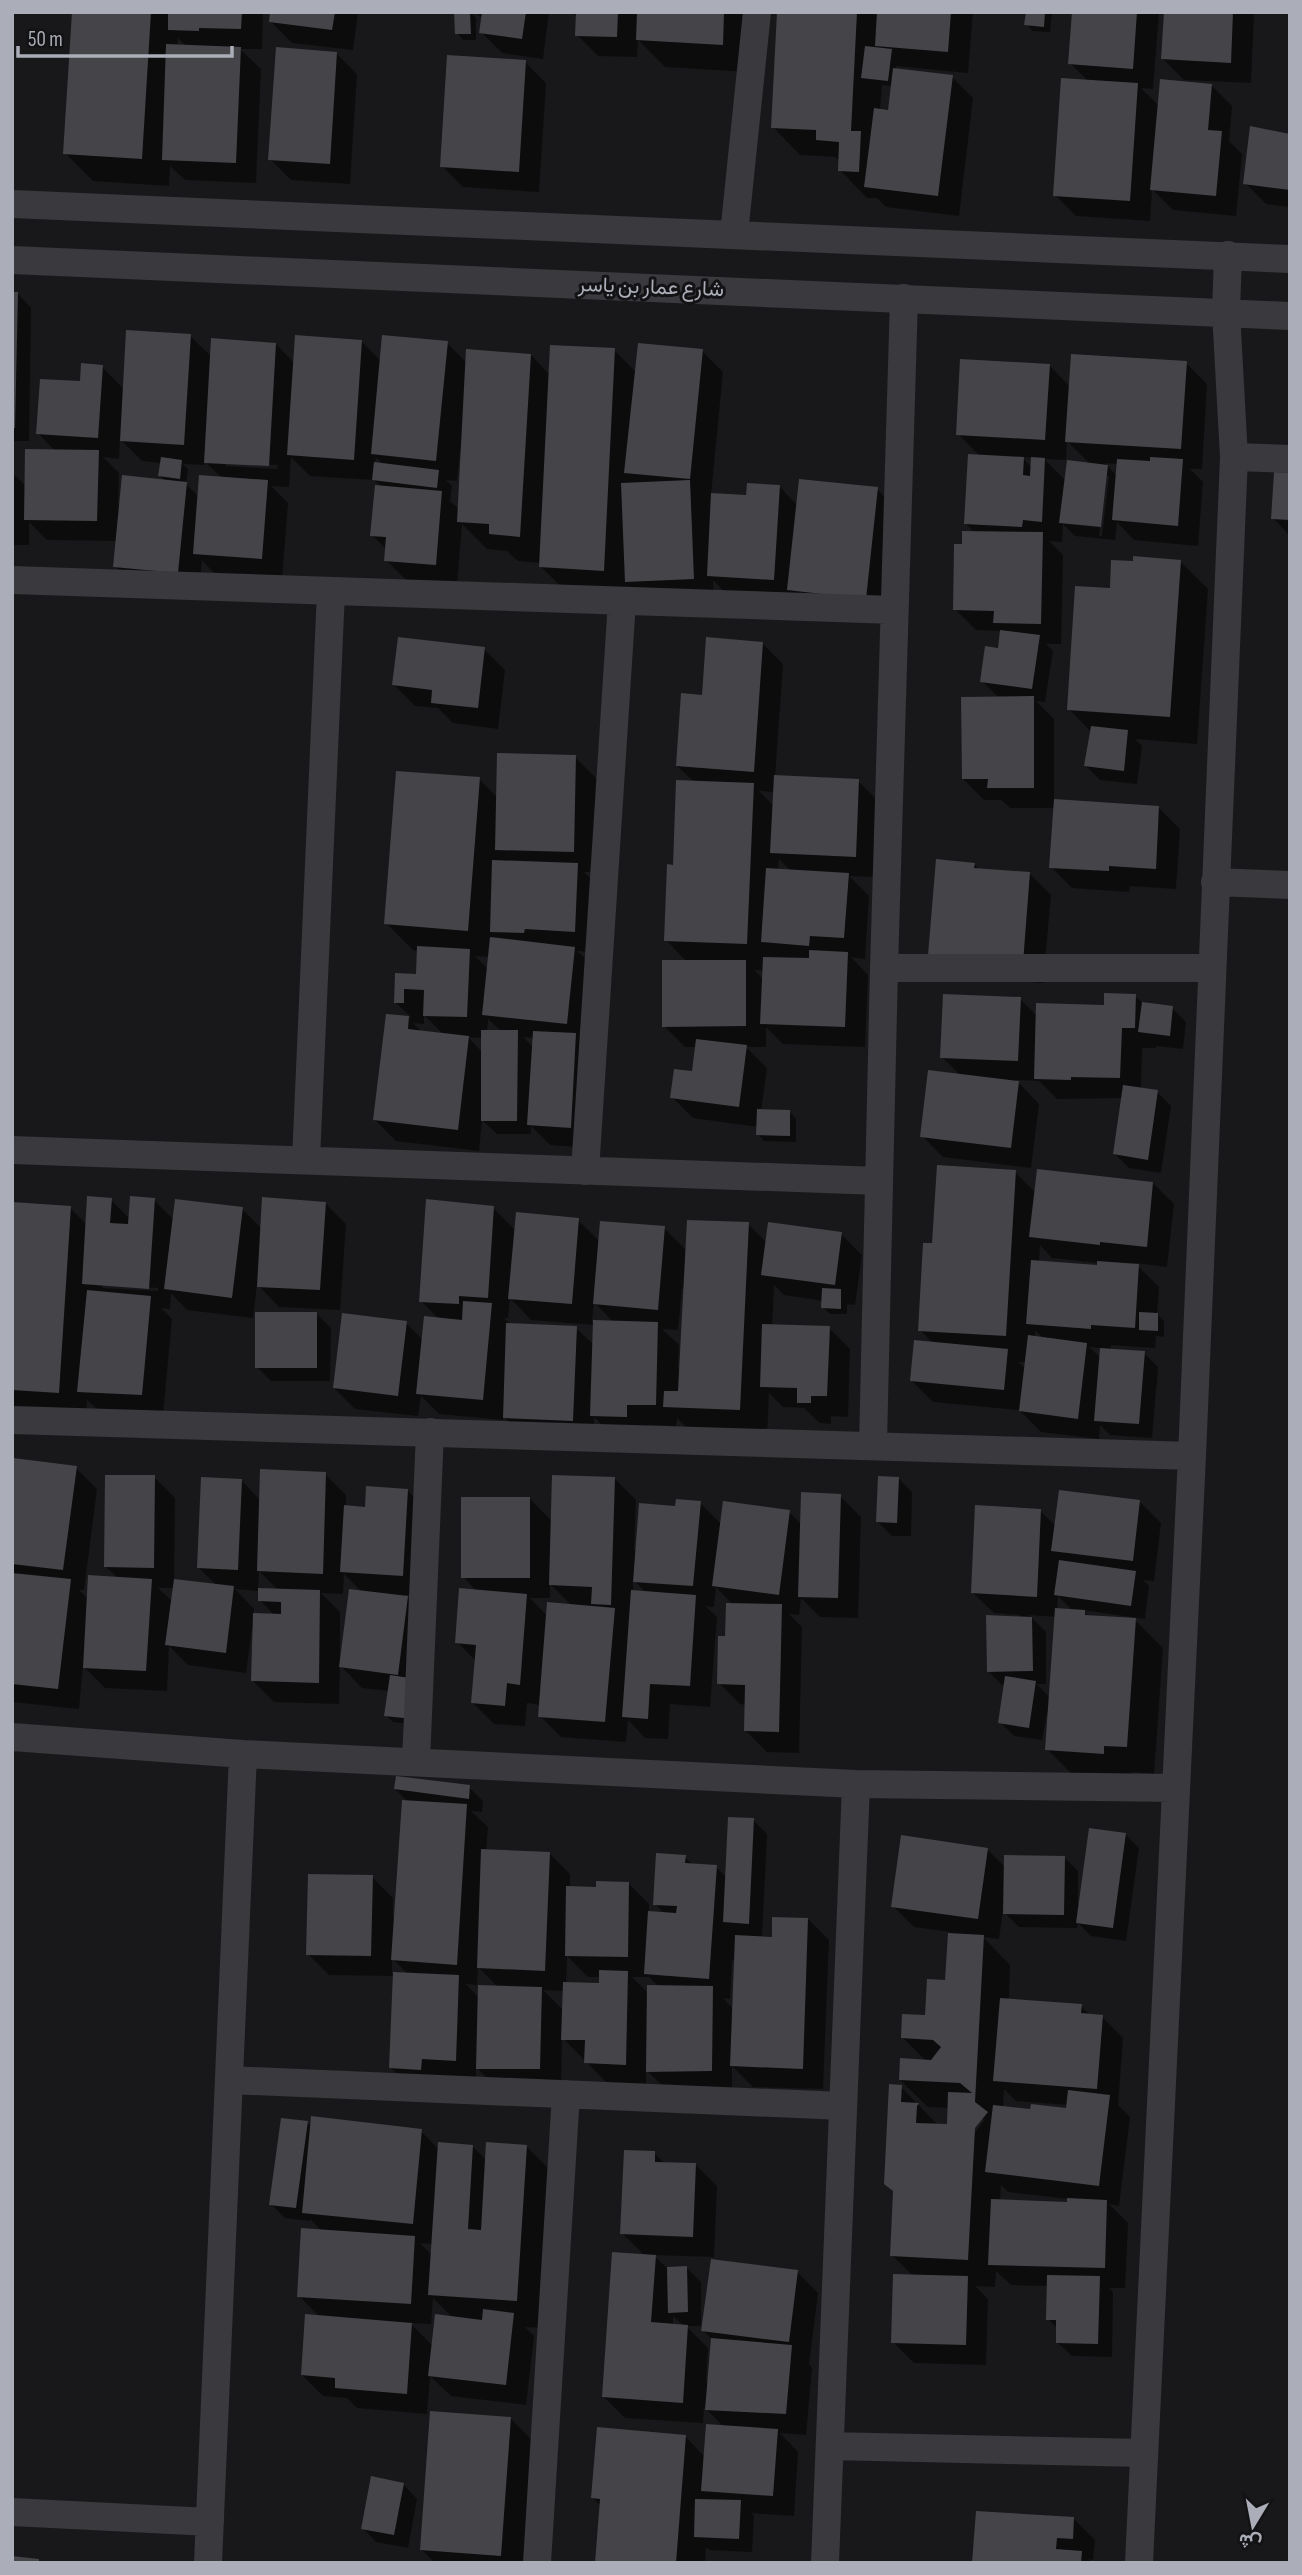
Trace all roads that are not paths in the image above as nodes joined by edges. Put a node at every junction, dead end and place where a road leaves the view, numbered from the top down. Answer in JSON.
{"nodes":[{"id":1,"x":757,"y":12,"type":"edge"},
{"id":2,"x":12,"y":204,"type":"edge"},
{"id":3,"x":734,"y":234,"type":"junction"},
{"id":4,"x":1228,"y":255,"type":"junction"},
{"id":5,"x":1290,"y":259,"type":"edge"},
{"id":6,"x":12,"y":260,"type":"edge"},
{"id":7,"x":904,"y":298,"type":"junction"},
{"id":8,"x":1226,"y":312,"type":"junction"},
{"id":9,"x":1290,"y":316,"type":"edge"},
{"id":10,"x":1234,"y":457,"type":"junction"},
{"id":11,"x":1290,"y":459,"type":"edge"},
{"id":12,"x":12,"y":580,"type":"edge"},
{"id":13,"x":331,"y":591,"type":"junction"},
{"id":14,"x":622,"y":601,"type":"junction"},
{"id":15,"x":894,"y":610,"type":"junction"},
{"id":16,"x":1215,"y":882,"type":"junction"},
{"id":17,"x":1290,"y":885,"type":"edge"},
{"id":18,"x":884,"y":968,"type":"junction"},
{"id":19,"x":1212,"y":968,"type":"junction"},
{"id":20,"x":12,"y":1150,"type":"edge"},
{"id":21,"x":306,"y":1160,"type":"junction"},
{"id":22,"x":585,"y":1171,"type":"junction"},
{"id":23,"x":879,"y":1181,"type":"junction"},
{"id":24,"x":12,"y":1420,"type":"edge"},
{"id":25,"x":430,"y":1432,"type":"junction"},
{"id":26,"x":873,"y":1445,"type":"junction"},
{"id":27,"x":1192,"y":1456,"type":"junction"},
{"id":28,"x":12,"y":1737,"type":"edge"},
{"id":29,"x":243,"y":1754,"type":"junction"},
{"id":30,"x":416,"y":1762,"type":"junction"},
{"id":31,"x":856,"y":1784,"type":"junction"},
{"id":32,"x":1176,"y":1788,"type":"junction"},
{"id":33,"x":229,"y":2080,"type":"junction"},
{"id":34,"x":566,"y":2094,"type":"junction"},
{"id":35,"x":843,"y":2106,"type":"junction"},
{"id":36,"x":830,"y":2446,"type":"junction"},
{"id":37,"x":1144,"y":2453,"type":"junction"},
{"id":38,"x":12,"y":2512,"type":"edge"},
{"id":39,"x":210,"y":2522,"type":"junction"},
{"id":40,"x":208,"y":2563,"type":"edge"},
{"id":41,"x":537,"y":2563,"type":"edge"},
{"id":42,"x":825,"y":2563,"type":"edge"},
{"id":43,"x":1139,"y":2563,"type":"edge"}],
"edges":[{"from":1,"to":3,"type":"street"},
{"from":2,"to":3,"type":"street"},
{"from":3,"to":4,"type":"street"},
{"from":4,"to":5,"type":"street"},
{"from":4,"to":8,"type":"street"},
{"from":6,"to":7,"type":"street","name":"شارع عمار بن ياسر"},
{"from":7,"to":8,"type":"street","name":"شارع عمار بن ياسر"},
{"from":7,"to":15,"type":"street"},
{"from":8,"to":9,"type":"street","name":"شارع عمار بن ياسر"},
{"from":8,"to":10,"type":"street"},
{"from":10,"to":11,"type":"street"},
{"from":10,"to":16,"type":"street"},
{"from":12,"to":13,"type":"street"},
{"from":13,"to":14,"type":"street"},
{"from":13,"to":21,"type":"street"},
{"from":14,"to":15,"type":"street"},
{"from":14,"to":22,"type":"street"},
{"from":15,"to":18,"type":"street"},
{"from":16,"to":17,"type":"street"},
{"from":16,"to":19,"type":"street"},
{"from":18,"to":19,"type":"street"},
{"from":18,"to":23,"type":"street"},
{"from":19,"to":27,"type":"street"},
{"from":20,"to":21,"type":"street"},
{"from":21,"to":22,"type":"street"},
{"from":22,"to":23,"type":"street"},
{"from":23,"to":26,"type":"street"},
{"from":24,"to":25,"type":"street"},
{"from":25,"to":26,"type":"street"},
{"from":25,"to":30,"type":"street"},
{"from":26,"to":27,"type":"street"},
{"from":27,"to":32,"type":"street"},
{"from":28,"to":29,"type":"street"},
{"from":29,"to":30,"type":"street"},
{"from":29,"to":33,"type":"street"},
{"from":30,"to":31,"type":"street"},
{"from":31,"to":32,"type":"street"},
{"from":31,"to":35,"type":"street"},
{"from":32,"to":37,"type":"street"},
{"from":33,"to":34,"type":"street"},
{"from":33,"to":39,"type":"street"},
{"from":34,"to":35,"type":"street"},
{"from":34,"to":41,"type":"street"},
{"from":35,"to":36,"type":"street"},
{"from":36,"to":37,"type":"street"},
{"from":36,"to":42,"type":"street"},
{"from":37,"to":43,"type":"street"},
{"from":38,"to":39,"type":"street"},
{"from":39,"to":40,"type":"street"}]}
